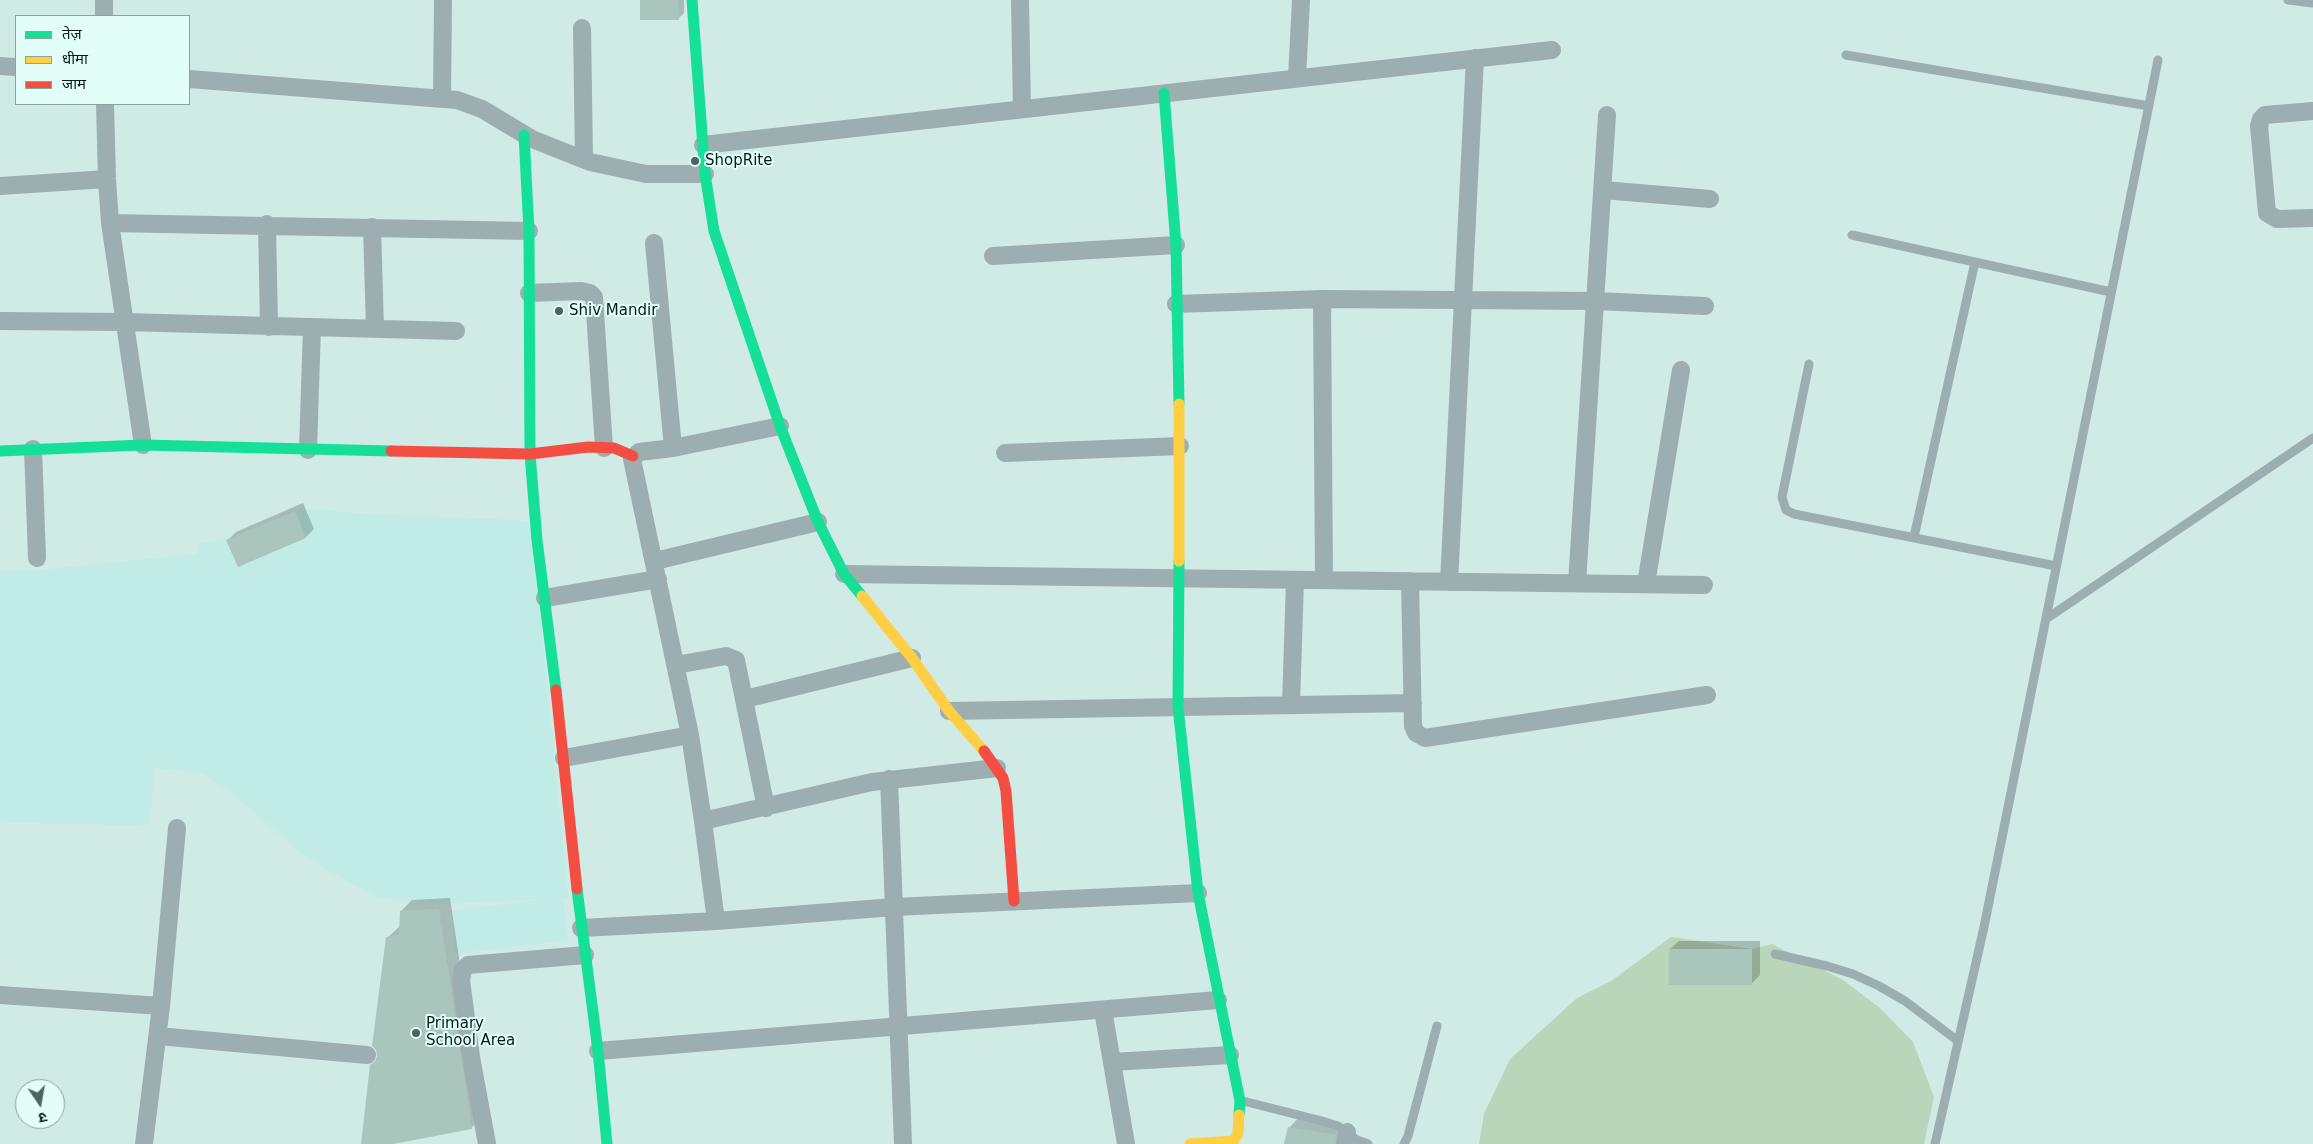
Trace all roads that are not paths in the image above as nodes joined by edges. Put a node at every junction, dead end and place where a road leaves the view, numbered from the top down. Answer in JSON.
{"nodes":[{"id":1,"x":104,"y":0,"type":"edge"},
{"id":2,"x":443,"y":0,"type":"edge"},
{"id":3,"x":692,"y":0,"type":"edge"},
{"id":4,"x":1020,"y":0,"type":"edge"},
{"id":5,"x":1301,"y":0,"type":"edge"},
{"id":6,"x":2288,"y":0,"type":"edge"},
{"id":7,"x":2313,"y":3,"type":"edge"},
{"id":8,"x":104,"y":15,"type":"edge"},
{"id":9,"x":582,"y":28,"type":"dead end"},
{"id":10,"x":1552,"y":50,"type":"dead end"},
{"id":11,"x":1846,"y":55,"type":"dead end"},
{"id":12,"x":1475,"y":58,"type":"junction"},
{"id":13,"x":2158,"y":60,"type":"dead end"},
{"id":14,"x":0,"y":66,"type":"edge"},
{"id":15,"x":15,"y":67,"type":"edge"},
{"id":16,"x":1297,"y":78,"type":"junction"},
{"id":17,"x":190,"y":79,"type":"edge"},
{"id":18,"x":1164,"y":93,"type":"junction"},
{"id":19,"x":442,"y":97,"type":"junction"},
{"id":20,"x":105,"y":105,"type":"edge"},
{"id":21,"x":2149,"y":106,"type":"junction"},
{"id":22,"x":1022,"y":109,"type":"junction"},
{"id":23,"x":2313,"y":111,"type":"edge"},
{"id":24,"x":1607,"y":115,"type":"dead end"},
{"id":25,"x":524,"y":135,"type":"junction"},
{"id":26,"x":703,"y":145,"type":"junction"},
{"id":27,"x":584,"y":160,"type":"junction"},
{"id":28,"x":705,"y":174,"type":"junction"},
{"id":29,"x":107,"y":179,"type":"junction"},
{"id":30,"x":0,"y":186,"type":"edge"},
{"id":31,"x":1603,"y":190,"type":"junction"},
{"id":32,"x":1710,"y":199,"type":"dead end"},
{"id":33,"x":2313,"y":218,"type":"edge"},
{"id":34,"x":110,"y":223,"type":"junction"},
{"id":35,"x":267,"y":224,"type":"junction"},
{"id":36,"x":372,"y":228,"type":"junction"},
{"id":37,"x":529,"y":231,"type":"junction"},
{"id":38,"x":1852,"y":235,"type":"dead end"},
{"id":39,"x":654,"y":243,"type":"dead end"},
{"id":40,"x":1176,"y":245,"type":"junction"},
{"id":41,"x":994,"y":256,"type":"dead end"},
{"id":42,"x":1975,"y":262,"type":"junction"},
{"id":43,"x":2111,"y":292,"type":"junction"},
{"id":44,"x":529,"y":293,"type":"junction"},
{"id":45,"x":1322,"y":299,"type":"junction"},
{"id":46,"x":1463,"y":300,"type":"junction"},
{"id":47,"x":1596,"y":301,"type":"junction"},
{"id":48,"x":1176,"y":304,"type":"junction"},
{"id":49,"x":1706,"y":306,"type":"dead end"},
{"id":50,"x":0,"y":321,"type":"edge"},
{"id":51,"x":124,"y":322,"type":"junction"},
{"id":52,"x":269,"y":326,"type":"junction"},
{"id":53,"x":312,"y":327,"type":"junction"},
{"id":54,"x":376,"y":329,"type":"junction"},
{"id":55,"x":456,"y":330,"type":"dead end"},
{"id":56,"x":1809,"y":364,"type":"dead end"},
{"id":57,"x":1681,"y":370,"type":"dead end"},
{"id":58,"x":780,"y":426,"type":"junction"},
{"id":59,"x":2313,"y":438,"type":"edge"},
{"id":60,"x":143,"y":445,"type":"junction"},
{"id":61,"x":1180,"y":446,"type":"junction"},
{"id":62,"x":604,"y":448,"type":"junction"},
{"id":63,"x":673,"y":448,"type":"junction"},
{"id":64,"x":33,"y":449,"type":"junction"},
{"id":65,"x":308,"y":450,"type":"junction"},
{"id":66,"x":0,"y":451,"type":"edge"},
{"id":67,"x":1005,"y":453,"type":"dead end"},
{"id":68,"x":530,"y":454,"type":"junction"},
{"id":69,"x":633,"y":456,"type":"junction"},
{"id":70,"x":818,"y":522,"type":"junction"},
{"id":71,"x":1914,"y":538,"type":"junction"},
{"id":72,"x":37,"y":558,"type":"dead end"},
{"id":73,"x":655,"y":561,"type":"junction"},
{"id":74,"x":2056,"y":566,"type":"junction"},
{"id":75,"x":844,"y":574,"type":"junction"},
{"id":76,"x":1180,"y":578,"type":"junction"},
{"id":77,"x":658,"y":579,"type":"junction"},
{"id":78,"x":1294,"y":580,"type":"junction"},
{"id":79,"x":1324,"y":580,"type":"junction"},
{"id":80,"x":1410,"y":581,"type":"junction"},
{"id":81,"x":1449,"y":582,"type":"junction"},
{"id":82,"x":1577,"y":583,"type":"junction"},
{"id":83,"x":1646,"y":584,"type":"junction"},
{"id":84,"x":1704,"y":585,"type":"dead end"},
{"id":85,"x":545,"y":598,"type":"junction"},
{"id":86,"x":2046,"y":619,"type":"junction"},
{"id":87,"x":912,"y":658,"type":"junction"},
{"id":88,"x":676,"y":665,"type":"junction"},
{"id":89,"x":1707,"y":695,"type":"dead end"},
{"id":90,"x":745,"y":698,"type":"junction"},
{"id":91,"x":1413,"y":702,"type":"junction"},
{"id":92,"x":1291,"y":705,"type":"junction"},
{"id":93,"x":1178,"y":707,"type":"junction"},
{"id":94,"x":949,"y":711,"type":"junction"},
{"id":95,"x":690,"y":735,"type":"junction"},
{"id":96,"x":564,"y":758,"type":"junction"},
{"id":97,"x":997,"y":768,"type":"junction"},
{"id":98,"x":889,"y":779,"type":"junction"},
{"id":99,"x":766,"y":808,"type":"junction"},
{"id":100,"x":704,"y":821,"type":"junction"},
{"id":101,"x":177,"y":828,"type":"dead end"},
{"id":102,"x":1198,"y":894,"type":"junction"},
{"id":103,"x":1014,"y":901,"type":"junction"},
{"id":104,"x":894,"y":908,"type":"junction"},
{"id":105,"x":716,"y":921,"type":"junction"},
{"id":106,"x":581,"y":928,"type":"junction"},
{"id":107,"x":1775,"y":954,"type":"dead end"},
{"id":108,"x":585,"y":955,"type":"junction"},
{"id":109,"x":1,"y":993,"type":"edge"},
{"id":110,"x":1218,"y":1000,"type":"junction"},
{"id":111,"x":162,"y":1006,"type":"junction"},
{"id":112,"x":1104,"y":1010,"type":"junction"},
{"id":113,"x":1437,"y":1026,"type":"dead end"},
{"id":114,"x":898,"y":1028,"type":"junction"},
{"id":115,"x":158,"y":1036,"type":"junction"},
{"id":116,"x":1958,"y":1042,"type":"junction"},
{"id":117,"x":598,"y":1051,"type":"junction"},
{"id":118,"x":367,"y":1055,"type":"dead end"},
{"id":119,"x":1230,"y":1055,"type":"junction"},
{"id":120,"x":1112,"y":1062,"type":"junction"},
{"id":121,"x":1240,"y":1101,"type":"junction"},
{"id":122,"x":1346,"y":1138,"type":"edge"},
{"id":123,"x":144,"y":1144,"type":"edge"},
{"id":124,"x":486,"y":1144,"type":"edge"},
{"id":125,"x":607,"y":1144,"type":"edge"},
{"id":126,"x":903,"y":1144,"type":"edge"},
{"id":127,"x":1126,"y":1144,"type":"edge"},
{"id":128,"x":1190,"y":1144,"type":"edge"},
{"id":129,"x":1368,"y":1144,"type":"edge"},
{"id":130,"x":1404,"y":1144,"type":"edge"},
{"id":131,"x":1935,"y":1144,"type":"edge"}],
"edges":[{"from":1,"to":8,"type":"street"},
{"from":2,"to":19,"type":"street"},
{"from":3,"to":26,"type":"street"},
{"from":4,"to":22,"type":"street"},
{"from":5,"to":16,"type":"street"},
{"from":6,"to":7,"type":"lane"},
{"from":9,"to":27,"type":"street"},
{"from":10,"to":12,"type":"street"},
{"from":11,"to":21,"type":"lane"},
{"from":12,"to":16,"type":"street"},
{"from":12,"to":46,"type":"street"},
{"from":13,"to":21,"type":"lane"},
{"from":14,"to":15,"type":"street"},
{"from":16,"to":18,"type":"street"},
{"from":17,"to":19,"type":"street"},
{"from":18,"to":22,"type":"street"},
{"from":18,"to":40,"type":"street"},
{"from":19,"to":25,"type":"street"},
{"from":20,"to":29,"type":"street"},
{"from":21,"to":43,"type":"lane"},
{"from":22,"to":26,"type":"street"},
{"from":23,"to":33,"type":"street"},
{"from":24,"to":31,"type":"street"},
{"from":25,"to":27,"type":"street"},
{"from":25,"to":37,"type":"street"},
{"from":26,"to":28,"type":"street"},
{"from":27,"to":28,"type":"street"},
{"from":28,"to":58,"type":"street"},
{"from":29,"to":30,"type":"street"},
{"from":29,"to":34,"type":"street"},
{"from":31,"to":32,"type":"street"},
{"from":31,"to":47,"type":"street"},
{"from":34,"to":35,"type":"street"},
{"from":34,"to":51,"type":"street"},
{"from":35,"to":36,"type":"street"},
{"from":35,"to":52,"type":"street"},
{"from":36,"to":37,"type":"street"},
{"from":36,"to":54,"type":"street"},
{"from":37,"to":44,"type":"street"},
{"from":38,"to":42,"type":"lane"},
{"from":39,"to":63,"type":"street"},
{"from":40,"to":41,"type":"street"},
{"from":40,"to":48,"type":"street"},
{"from":42,"to":43,"type":"lane"},
{"from":42,"to":71,"type":"lane"},
{"from":43,"to":74,"type":"lane"},
{"from":44,"to":62,"type":"street"},
{"from":44,"to":68,"type":"street"},
{"from":45,"to":46,"type":"street"},
{"from":45,"to":48,"type":"street"},
{"from":45,"to":79,"type":"street"},
{"from":46,"to":47,"type":"street"},
{"from":46,"to":81,"type":"street"},
{"from":47,"to":49,"type":"street"},
{"from":47,"to":82,"type":"street"},
{"from":48,"to":61,"type":"street"},
{"from":50,"to":51,"type":"street"},
{"from":51,"to":52,"type":"street"},
{"from":51,"to":60,"type":"street"},
{"from":52,"to":53,"type":"street"},
{"from":53,"to":54,"type":"street"},
{"from":53,"to":65,"type":"street"},
{"from":54,"to":55,"type":"street"},
{"from":56,"to":71,"type":"lane"},
{"from":57,"to":83,"type":"street"},
{"from":58,"to":63,"type":"street"},
{"from":58,"to":70,"type":"street"},
{"from":59,"to":86,"type":"lane"},
{"from":60,"to":64,"type":"street"},
{"from":60,"to":65,"type":"street"},
{"from":61,"to":67,"type":"street"},
{"from":61,"to":76,"type":"street"},
{"from":62,"to":68,"type":"street"},
{"from":62,"to":69,"type":"street"},
{"from":63,"to":69,"type":"street"},
{"from":64,"to":66,"type":"street"},
{"from":64,"to":72,"type":"street"},
{"from":65,"to":68,"type":"street"},
{"from":68,"to":85,"type":"street"},
{"from":69,"to":73,"type":"street"},
{"from":70,"to":73,"type":"street"},
{"from":70,"to":75,"type":"street"},
{"from":71,"to":74,"type":"lane"},
{"from":73,"to":77,"type":"street"},
{"from":74,"to":86,"type":"lane"},
{"from":75,"to":76,"type":"street"},
{"from":75,"to":87,"type":"street"},
{"from":76,"to":78,"type":"street"},
{"from":76,"to":93,"type":"street"},
{"from":77,"to":85,"type":"street"},
{"from":77,"to":88,"type":"street"},
{"from":78,"to":79,"type":"street"},
{"from":78,"to":92,"type":"street"},
{"from":79,"to":80,"type":"street"},
{"from":80,"to":81,"type":"street"},
{"from":80,"to":91,"type":"street"},
{"from":81,"to":82,"type":"street"},
{"from":82,"to":83,"type":"street"},
{"from":83,"to":84,"type":"street"},
{"from":85,"to":96,"type":"street"},
{"from":86,"to":116,"type":"lane"},
{"from":87,"to":90,"type":"street"},
{"from":87,"to":94,"type":"street"},
{"from":88,"to":90,"type":"street"},
{"from":88,"to":95,"type":"street"},
{"from":89,"to":91,"type":"street"},
{"from":90,"to":99,"type":"street"},
{"from":91,"to":92,"type":"street"},
{"from":92,"to":93,"type":"street"},
{"from":93,"to":94,"type":"street"},
{"from":93,"to":102,"type":"street"},
{"from":94,"to":97,"type":"street"},
{"from":95,"to":96,"type":"street"},
{"from":95,"to":100,"type":"street"},
{"from":96,"to":106,"type":"street"},
{"from":97,"to":98,"type":"street"},
{"from":97,"to":103,"type":"street"},
{"from":98,"to":99,"type":"street"},
{"from":98,"to":104,"type":"street"},
{"from":99,"to":100,"type":"street"},
{"from":100,"to":105,"type":"street"},
{"from":101,"to":111,"type":"street"},
{"from":102,"to":103,"type":"street"},
{"from":102,"to":110,"type":"street"},
{"from":103,"to":104,"type":"street"},
{"from":104,"to":105,"type":"street"},
{"from":104,"to":114,"type":"street"},
{"from":105,"to":106,"type":"street"},
{"from":106,"to":108,"type":"street"},
{"from":107,"to":116,"type":"lane"},
{"from":108,"to":117,"type":"street"},
{"from":108,"to":124,"type":"street"},
{"from":109,"to":111,"type":"street"},
{"from":110,"to":112,"type":"street"},
{"from":110,"to":119,"type":"street"},
{"from":111,"to":115,"type":"street"},
{"from":112,"to":114,"type":"street"},
{"from":112,"to":120,"type":"street"},
{"from":113,"to":130,"type":"lane"},
{"from":114,"to":117,"type":"street"},
{"from":114,"to":126,"type":"street"},
{"from":115,"to":118,"type":"street"},
{"from":115,"to":123,"type":"street"},
{"from":116,"to":131,"type":"lane"},
{"from":117,"to":125,"type":"street"},
{"from":119,"to":120,"type":"street"},
{"from":119,"to":121,"type":"street"},
{"from":120,"to":127,"type":"street"},
{"from":121,"to":122,"type":"lane"},
{"from":121,"to":128,"type":"street"},
{"from":122,"to":129,"type":"lane"}]}
